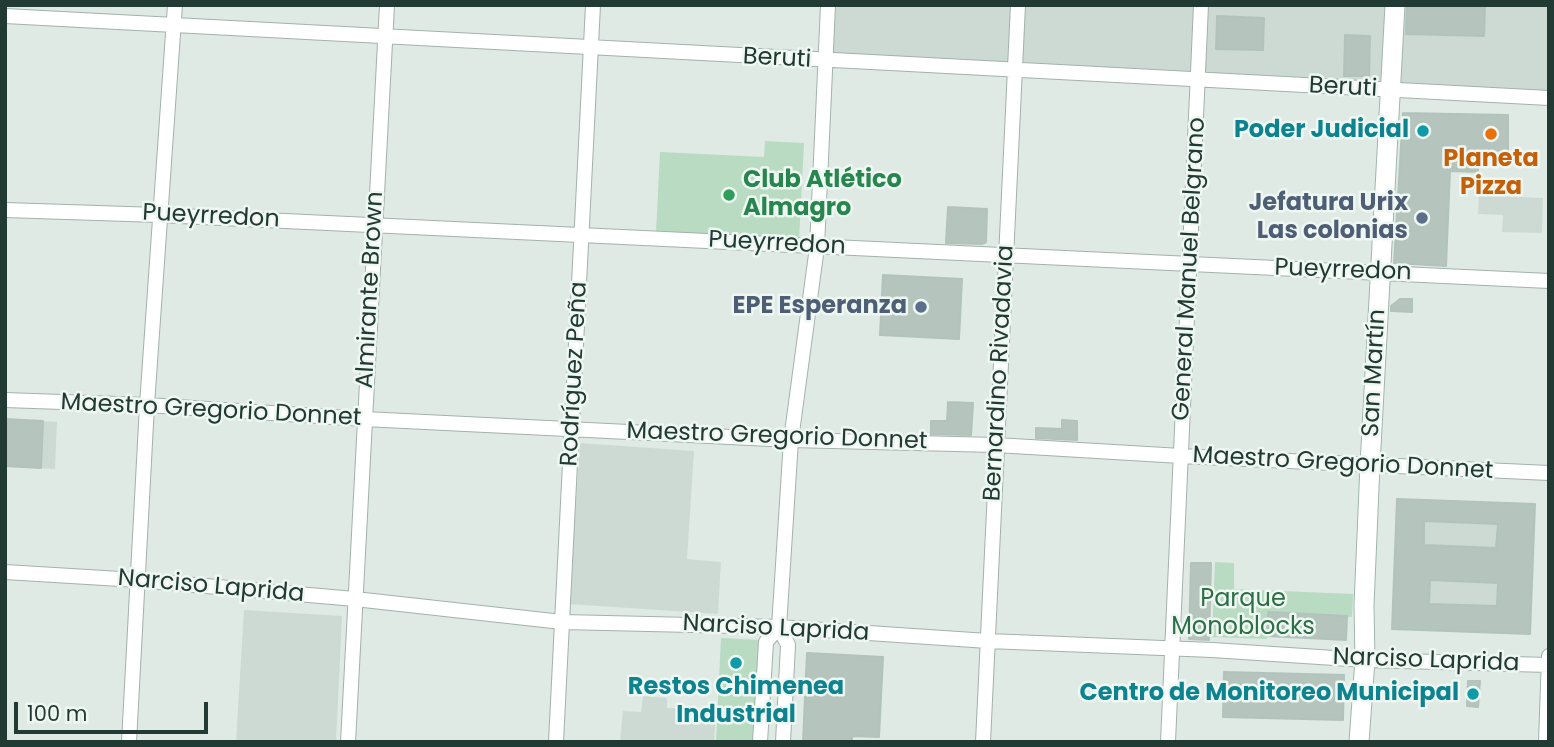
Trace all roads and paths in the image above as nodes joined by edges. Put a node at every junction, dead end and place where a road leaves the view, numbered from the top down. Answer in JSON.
{"nodes":[{"id":1,"x":174,"y":5,"type":"edge"},
{"id":2,"x":387,"y":5,"type":"edge"},
{"id":3,"x":593,"y":5,"type":"edge"},
{"id":4,"x":828,"y":5,"type":"edge"},
{"id":5,"x":1018,"y":5,"type":"edge"},
{"id":6,"x":1202,"y":5,"type":"edge"},
{"id":7,"x":1395,"y":5,"type":"edge"},
{"id":8,"x":5,"y":16,"type":"edge"},
{"id":9,"x":173,"y":26,"type":"junction"},
{"id":10,"x":385,"y":38,"type":"junction"},
{"id":11,"x":591,"y":48,"type":"junction"},
{"id":12,"x":825,"y":61,"type":"junction"},
{"id":13,"x":1015,"y":71,"type":"junction"},
{"id":14,"x":1198,"y":81,"type":"junction"},
{"id":15,"x":1391,"y":90,"type":"junction"},
{"id":16,"x":1549,"y":99,"type":"edge"},
{"id":17,"x":5,"y":210,"type":"edge"},
{"id":18,"x":159,"y":215,"type":"junction"},
{"id":19,"x":375,"y":225,"type":"junction"},
{"id":20,"x":582,"y":235,"type":"junction"},
{"id":21,"x":817,"y":247,"type":"junction"},
{"id":22,"x":1006,"y":255,"type":"junction"},
{"id":23,"x":1190,"y":265,"type":"junction"},
{"id":24,"x":1381,"y":272,"type":"junction"},
{"id":25,"x":1549,"y":281,"type":"edge"},
{"id":26,"x":5,"y":400,"type":"edge"},
{"id":27,"x":147,"y":405,"type":"junction"},
{"id":28,"x":364,"y":419,"type":"junction"},
{"id":29,"x":572,"y":430,"type":"junction"},
{"id":30,"x":791,"y":440,"type":"junction"},
{"id":31,"x":996,"y":444,"type":"junction"},
{"id":32,"x":1181,"y":456,"type":"junction"},
{"id":33,"x":1370,"y":465,"type":"junction"},
{"id":34,"x":1549,"y":472,"type":"edge"},
{"id":35,"x":5,"y":572,"type":"edge"},
{"id":36,"x":137,"y":580,"type":"junction"},
{"id":37,"x":355,"y":599,"type":"junction"},
{"id":38,"x":562,"y":622,"type":"junction"},
{"id":39,"x":779,"y":627,"type":"junction"},
{"id":40,"x":988,"y":641,"type":"junction"},
{"id":41,"x":1172,"y":649,"type":"junction"},
{"id":42,"x":1549,"y":656,"type":"edge"},
{"id":43,"x":1365,"y":660,"type":"junction"},
{"id":44,"x":1549,"y":664,"type":"edge"},
{"id":45,"x":129,"y":742,"type":"edge"},
{"id":46,"x":348,"y":742,"type":"edge"},
{"id":47,"x":556,"y":742,"type":"edge"},
{"id":48,"x":760,"y":742,"type":"edge"},
{"id":49,"x":783,"y":742,"type":"edge"},
{"id":50,"x":983,"y":742,"type":"edge"},
{"id":51,"x":1168,"y":742,"type":"edge"},
{"id":52,"x":1359,"y":742,"type":"edge"},
{"id":53,"x":1546,"y":742,"type":"edge"}],
"edges":[{"from":1,"to":9,"type":"street"},
{"from":2,"to":10,"type":"street","name":"Almirante Brown"},
{"from":3,"to":11,"type":"street","name":"Rodríguez Peña"},
{"from":4,"to":12,"type":"street"},
{"from":5,"to":13,"type":"street","name":"Bernardino Rivadavia"},
{"from":6,"to":14,"type":"street","name":"General Manuel Belgrano"},
{"from":7,"to":15,"type":"main road","name":"San Martín"},
{"from":8,"to":9,"type":"street","name":"Beruti"},
{"from":9,"to":10,"type":"street","name":"Beruti"},
{"from":9,"to":18,"type":"street"},
{"from":10,"to":11,"type":"street","name":"Beruti"},
{"from":10,"to":19,"type":"street","name":"Almirante Brown"},
{"from":11,"to":12,"type":"street","name":"Beruti"},
{"from":11,"to":20,"type":"street","name":"Rodríguez Peña"},
{"from":12,"to":13,"type":"street","name":"Beruti"},
{"from":12,"to":21,"type":"street"},
{"from":13,"to":14,"type":"street","name":"Beruti"},
{"from":13,"to":22,"type":"street","name":"Bernardino Rivadavia"},
{"from":14,"to":15,"type":"street","name":"Beruti"},
{"from":14,"to":23,"type":"street","name":"General Manuel Belgrano"},
{"from":15,"to":16,"type":"street","name":"Beruti"},
{"from":15,"to":24,"type":"main road","name":"San Martín"},
{"from":17,"to":18,"type":"street","name":"Pueyrredon"},
{"from":18,"to":19,"type":"street","name":"Pueyrredon"},
{"from":18,"to":27,"type":"street"},
{"from":19,"to":20,"type":"street","name":"Pueyrredon"},
{"from":19,"to":28,"type":"street","name":"Almirante Brown"},
{"from":20,"to":21,"type":"street","name":"Pueyrredon"},
{"from":20,"to":29,"type":"street","name":"Rodríguez Peña"},
{"from":21,"to":22,"type":"street","name":"Pueyrredon"},
{"from":21,"to":30,"type":"street"},
{"from":22,"to":23,"type":"street","name":"Pueyrredon"},
{"from":22,"to":31,"type":"street","name":"Bernardino Rivadavia"},
{"from":23,"to":24,"type":"street","name":"Pueyrredon"},
{"from":23,"to":32,"type":"street","name":"General Manuel Belgrano"},
{"from":24,"to":25,"type":"street","name":"Pueyrredon"},
{"from":24,"to":33,"type":"main road","name":"San Martín"},
{"from":26,"to":27,"type":"street","name":"Maestro Gregorio Donnet"},
{"from":27,"to":28,"type":"street","name":"Maestro Gregorio Donnet"},
{"from":27,"to":36,"type":"street"},
{"from":28,"to":29,"type":"street","name":"Maestro Gregorio Donnet"},
{"from":28,"to":37,"type":"street","name":"Almirante Brown"},
{"from":29,"to":30,"type":"street","name":"Maestro Gregorio Donnet"},
{"from":29,"to":38,"type":"street","name":"Rodríguez Peña"},
{"from":30,"to":31,"type":"street","name":"Maestro Gregorio Donnet"},
{"from":30,"to":39,"type":"street"},
{"from":31,"to":32,"type":"street","name":"Maestro Gregorio Donnet"},
{"from":31,"to":40,"type":"street","name":"Bernardino Rivadavia"},
{"from":32,"to":33,"type":"street","name":"Maestro Gregorio Donnet"},
{"from":32,"to":41,"type":"street","name":"General Manuel Belgrano"},
{"from":33,"to":34,"type":"street","name":"Maestro Gregorio Donnet"},
{"from":33,"to":43,"type":"main road","name":"San Martín"},
{"from":35,"to":36,"type":"street","name":"Narciso Laprida"},
{"from":36,"to":37,"type":"street","name":"Narciso Laprida"},
{"from":36,"to":45,"type":"street"},
{"from":37,"to":38,"type":"street","name":"Narciso Laprida"},
{"from":37,"to":46,"type":"street","name":"Almirante Brown"},
{"from":38,"to":39,"type":"street","name":"Narciso Laprida"},
{"from":38,"to":47,"type":"street","name":"Rodríguez Peña"},
{"from":39,"to":40,"type":"street","name":"Narciso Laprida"},
{"from":39,"to":48,"type":"street"},
{"from":39,"to":49,"type":"street"},
{"from":40,"to":41,"type":"street","name":"Narciso Laprida"},
{"from":40,"to":50,"type":"street","name":"Bernardino Rivadavia"},
{"from":41,"to":43,"type":"street","name":"Narciso Laprida"},
{"from":41,"to":51,"type":"street","name":"General Manuel Belgrano"},
{"from":42,"to":44,"type":"street"},
{"from":43,"to":44,"type":"street","name":"Narciso Laprida"},
{"from":43,"to":52,"type":"main road","name":"San Martín"},
{"from":44,"to":53,"type":"street"}]}
